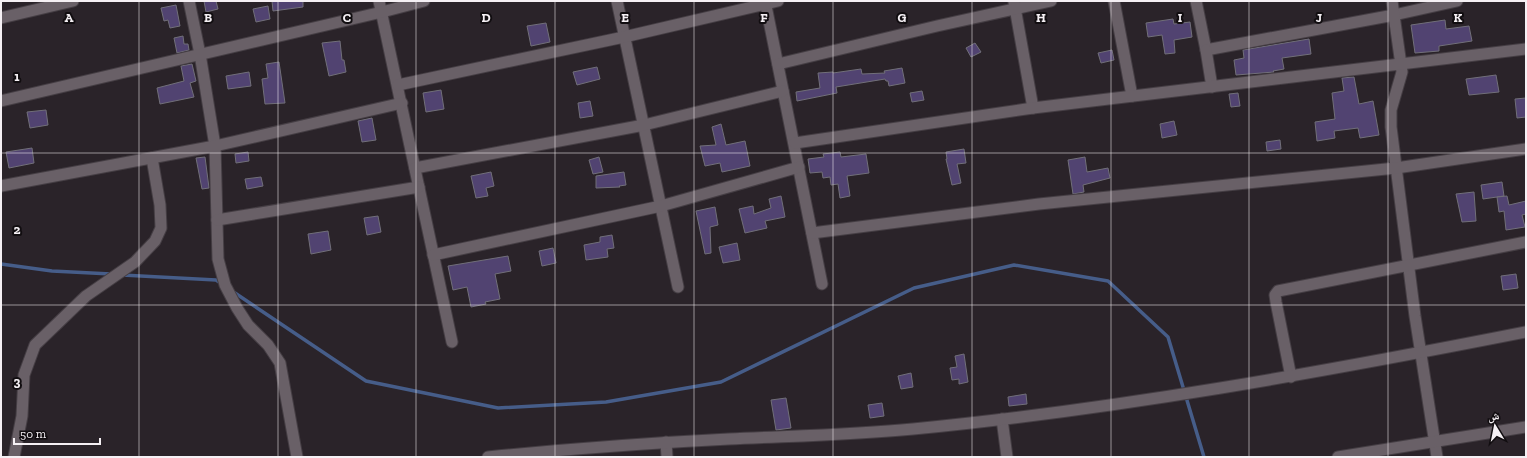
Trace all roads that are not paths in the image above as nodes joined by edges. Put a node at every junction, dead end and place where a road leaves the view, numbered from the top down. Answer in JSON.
{"nodes":[{"id":1,"x":73,"y":1,"type":"edge"},
{"id":2,"x":189,"y":1,"type":"edge"},
{"id":3,"x":379,"y":1,"type":"edge"},
{"id":4,"x":424,"y":1,"type":"edge"},
{"id":5,"x":617,"y":1,"type":"edge"},
{"id":6,"x":778,"y":1,"type":"edge"},
{"id":7,"x":1051,"y":1,"type":"edge"},
{"id":8,"x":1114,"y":1,"type":"edge"},
{"id":9,"x":1196,"y":1,"type":"edge"},
{"id":10,"x":1392,"y":1,"type":"edge"},
{"id":11,"x":1457,"y":1,"type":"edge"},
{"id":12,"x":765,"y":2,"type":"edge"},
{"id":13,"x":1015,"y":5,"type":"edge"},
{"id":14,"x":382,"y":12,"type":"junction"},
{"id":15,"x":1394,"y":14,"type":"junction"},
{"id":16,"x":1,"y":18,"type":"edge"},
{"id":17,"x":624,"y":37,"type":"junction"},
{"id":18,"x":1526,"y":48,"type":"edge"},
{"id":19,"x":1206,"y":50,"type":"junction"},
{"id":20,"x":200,"y":54,"type":"junction"},
{"id":21,"x":1402,"y":63,"type":"junction"},
{"id":22,"x":778,"y":64,"type":"junction"},
{"id":23,"x":398,"y":85,"type":"junction"},
{"id":24,"x":1212,"y":87,"type":"junction"},
{"id":25,"x":783,"y":91,"type":"junction"},
{"id":26,"x":1132,"y":96,"type":"junction"},
{"id":27,"x":1,"y":101,"type":"edge"},
{"id":28,"x":402,"y":103,"type":"junction"},
{"id":29,"x":1033,"y":108,"type":"junction"},
{"id":30,"x":644,"y":125,"type":"junction"},
{"id":31,"x":794,"y":143,"type":"junction"},
{"id":32,"x":215,"y":146,"type":"junction"},
{"id":33,"x":1526,"y":149,"type":"edge"},
{"id":34,"x":152,"y":158,"type":"junction"},
{"id":35,"x":799,"y":167,"type":"junction"},
{"id":36,"x":415,"y":168,"type":"junction"},
{"id":37,"x":1396,"y":168,"type":"junction"},
{"id":38,"x":1,"y":186,"type":"edge"},
{"id":39,"x":419,"y":187,"type":"junction"},
{"id":40,"x":661,"y":206,"type":"junction"},
{"id":41,"x":217,"y":220,"type":"junction"},
{"id":42,"x":812,"y":233,"type":"junction"},
{"id":43,"x":1526,"y":242,"type":"edge"},
{"id":44,"x":433,"y":255,"type":"junction"},
{"id":45,"x":1408,"y":265,"type":"junction"},
{"id":46,"x":822,"y":284,"type":"dead end"},
{"id":47,"x":678,"y":286,"type":"dead end"},
{"id":48,"x":1526,"y":332,"type":"edge"},
{"id":49,"x":452,"y":342,"type":"dead end"},
{"id":50,"x":1421,"y":353,"type":"junction"},
{"id":51,"x":1291,"y":377,"type":"junction"},
{"id":52,"x":1002,"y":419,"type":"junction"},
{"id":53,"x":1526,"y":427,"type":"edge"},
{"id":54,"x":666,"y":442,"type":"junction"},
{"id":55,"x":1435,"y":442,"type":"junction"},
{"id":56,"x":505,"y":456,"type":"edge"},
{"id":57,"x":14,"y":457,"type":"edge"},
{"id":58,"x":297,"y":457,"type":"edge"},
{"id":59,"x":488,"y":457,"type":"edge"},
{"id":60,"x":667,"y":457,"type":"edge"},
{"id":61,"x":1007,"y":457,"type":"edge"},
{"id":62,"x":1338,"y":457,"type":"edge"},
{"id":63,"x":1437,"y":457,"type":"edge"}],
"edges":[{"from":1,"to":16,"type":"street"},
{"from":2,"to":20,"type":"street"},
{"from":3,"to":14,"type":"street"},
{"from":4,"to":14,"type":"street"},
{"from":5,"to":17,"type":"street"},
{"from":6,"to":12,"type":"street"},
{"from":7,"to":13,"type":"street"},
{"from":8,"to":26,"type":"street"},
{"from":9,"to":19,"type":"street"},
{"from":10,"to":15,"type":"street"},
{"from":11,"to":15,"type":"street"},
{"from":12,"to":17,"type":"street"},
{"from":12,"to":22,"type":"street"},
{"from":13,"to":22,"type":"street"},
{"from":13,"to":29,"type":"street"},
{"from":14,"to":20,"type":"street"},
{"from":14,"to":23,"type":"street"},
{"from":15,"to":19,"type":"street"},
{"from":15,"to":21,"type":"street"},
{"from":17,"to":23,"type":"street"},
{"from":17,"to":30,"type":"street"},
{"from":18,"to":21,"type":"street"},
{"from":19,"to":24,"type":"street"},
{"from":20,"to":27,"type":"street"},
{"from":20,"to":32,"type":"street"},
{"from":21,"to":24,"type":"street"},
{"from":21,"to":37,"type":"street"},
{"from":22,"to":25,"type":"street"},
{"from":23,"to":28,"type":"street"},
{"from":24,"to":26,"type":"street"},
{"from":25,"to":30,"type":"street"},
{"from":25,"to":31,"type":"street"},
{"from":26,"to":29,"type":"street"},
{"from":28,"to":32,"type":"street"},
{"from":28,"to":36,"type":"street"},
{"from":29,"to":31,"type":"street"},
{"from":30,"to":36,"type":"street"},
{"from":30,"to":40,"type":"street"},
{"from":31,"to":35,"type":"street"},
{"from":32,"to":34,"type":"street"},
{"from":32,"to":41,"type":"street"},
{"from":33,"to":37,"type":"street"},
{"from":34,"to":38,"type":"street"},
{"from":34,"to":57,"type":"street"},
{"from":35,"to":40,"type":"street"},
{"from":35,"to":42,"type":"street"},
{"from":36,"to":39,"type":"street"},
{"from":37,"to":42,"type":"street"},
{"from":37,"to":45,"type":"street"},
{"from":39,"to":41,"type":"street"},
{"from":39,"to":44,"type":"street"},
{"from":40,"to":44,"type":"street"},
{"from":40,"to":47,"type":"street"},
{"from":41,"to":58,"type":"street"},
{"from":42,"to":46,"type":"street"},
{"from":43,"to":45,"type":"street"},
{"from":44,"to":49,"type":"street"},
{"from":45,"to":50,"type":"street"},
{"from":45,"to":51,"type":"street"},
{"from":48,"to":50,"type":"street"},
{"from":50,"to":51,"type":"street"},
{"from":50,"to":55,"type":"street"},
{"from":51,"to":52,"type":"street"},
{"from":52,"to":54,"type":"street"},
{"from":52,"to":61,"type":"street"},
{"from":53,"to":55,"type":"street"},
{"from":54,"to":56,"type":"street"},
{"from":54,"to":60,"type":"street"},
{"from":55,"to":62,"type":"street"},
{"from":55,"to":63,"type":"street"},
{"from":56,"to":59,"type":"street"}]}
